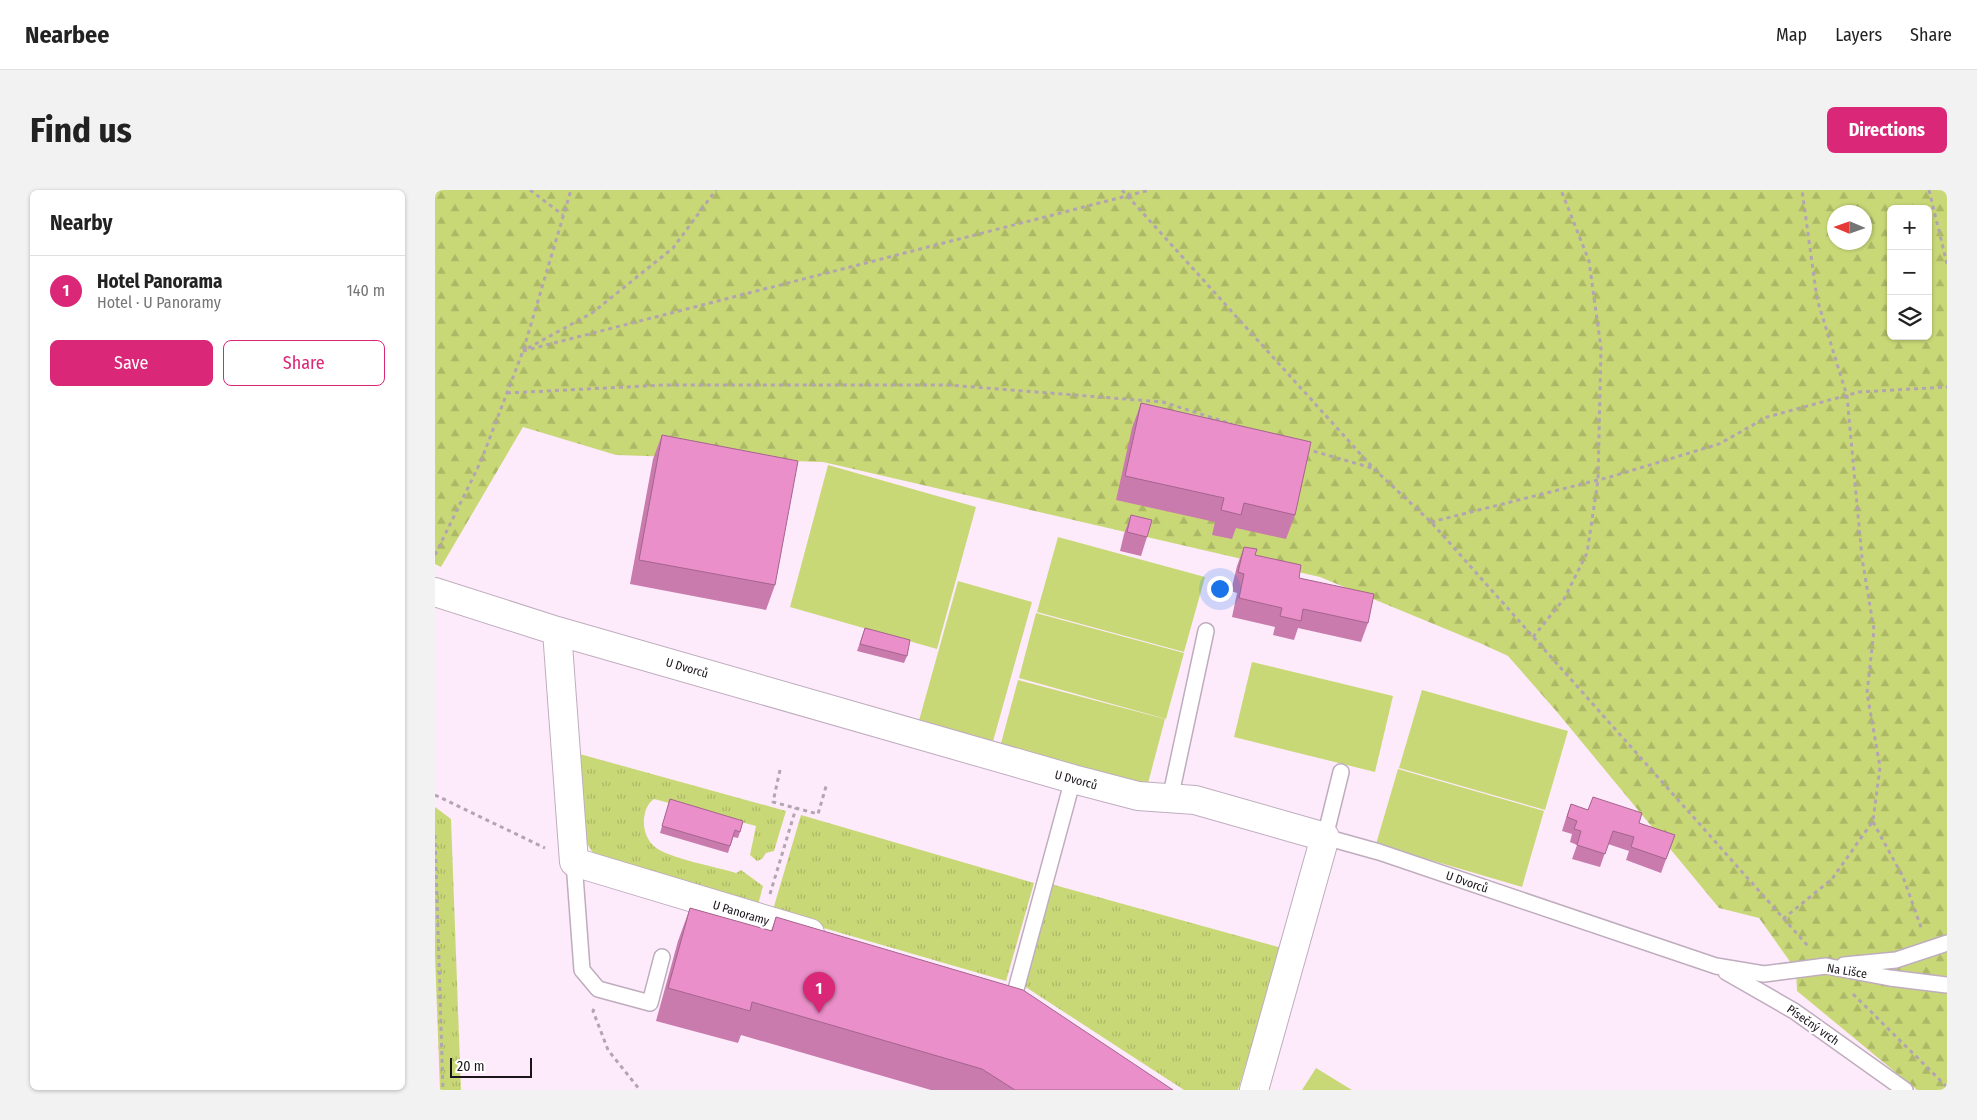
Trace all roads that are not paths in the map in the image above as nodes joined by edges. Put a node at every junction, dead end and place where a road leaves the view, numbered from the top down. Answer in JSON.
{"nodes":[{"id":1,"x":435,"y":592,"type":"edge"},
{"id":2,"x":557,"y":631,"type":"junction"},
{"id":3,"x":1206,"y":631,"type":"dead end"},
{"id":4,"x":1341,"y":772,"type":"dead end"},
{"id":5,"x":1073,"y":779,"type":"junction"},
{"id":6,"x":1170,"y":799,"type":"junction"},
{"id":7,"x":1325,"y":837,"type":"junction"},
{"id":8,"x":574,"y":862,"type":"junction"},
{"id":9,"x":829,"y":939,"type":"edge"},
{"id":10,"x":1947,"y":943,"type":"edge"},
{"id":11,"x":662,"y":957,"type":"dead end"},
{"id":12,"x":1717,"y":966,"type":"junction"},
{"id":13,"x":1825,"y":966,"type":"junction"},
{"id":14,"x":989,"y":985,"type":"edge"},
{"id":15,"x":1947,"y":986,"type":"edge"},
{"id":16,"x":1015,"y":992,"type":"junction"},
{"id":17,"x":1039,"y":1008,"type":"edge"},
{"id":18,"x":1254,"y":1090,"type":"edge"},
{"id":19,"x":1905,"y":1090,"type":"edge"}],
"edges":[{"from":1,"to":2,"type":"street","name":"U Dvorců"},
{"from":2,"to":5,"type":"street","name":"U Dvorců"},
{"from":2,"to":8,"type":"street"},
{"from":3,"to":6,"type":"lane"},
{"from":4,"to":7,"type":"lane"},
{"from":5,"to":6,"type":"street","name":"U Dvorců"},
{"from":5,"to":16,"type":"lane"},
{"from":6,"to":7,"type":"street","name":"U Dvorců"},
{"from":7,"to":12,"type":"lane","name":"U Dvorců"},
{"from":7,"to":18,"type":"street"},
{"from":8,"to":9,"type":"street","name":"U Panoramy"},
{"from":8,"to":11,"type":"lane"},
{"from":10,"to":13,"type":"lane"},
{"from":12,"to":13,"type":"lane","name":"Na Lišce"},
{"from":12,"to":19,"type":"lane","name":"Písečný vrch"},
{"from":13,"to":15,"type":"lane","name":"Na Lišce"},
{"from":14,"to":16,"type":"street"},
{"from":16,"to":17,"type":"street"}]}
